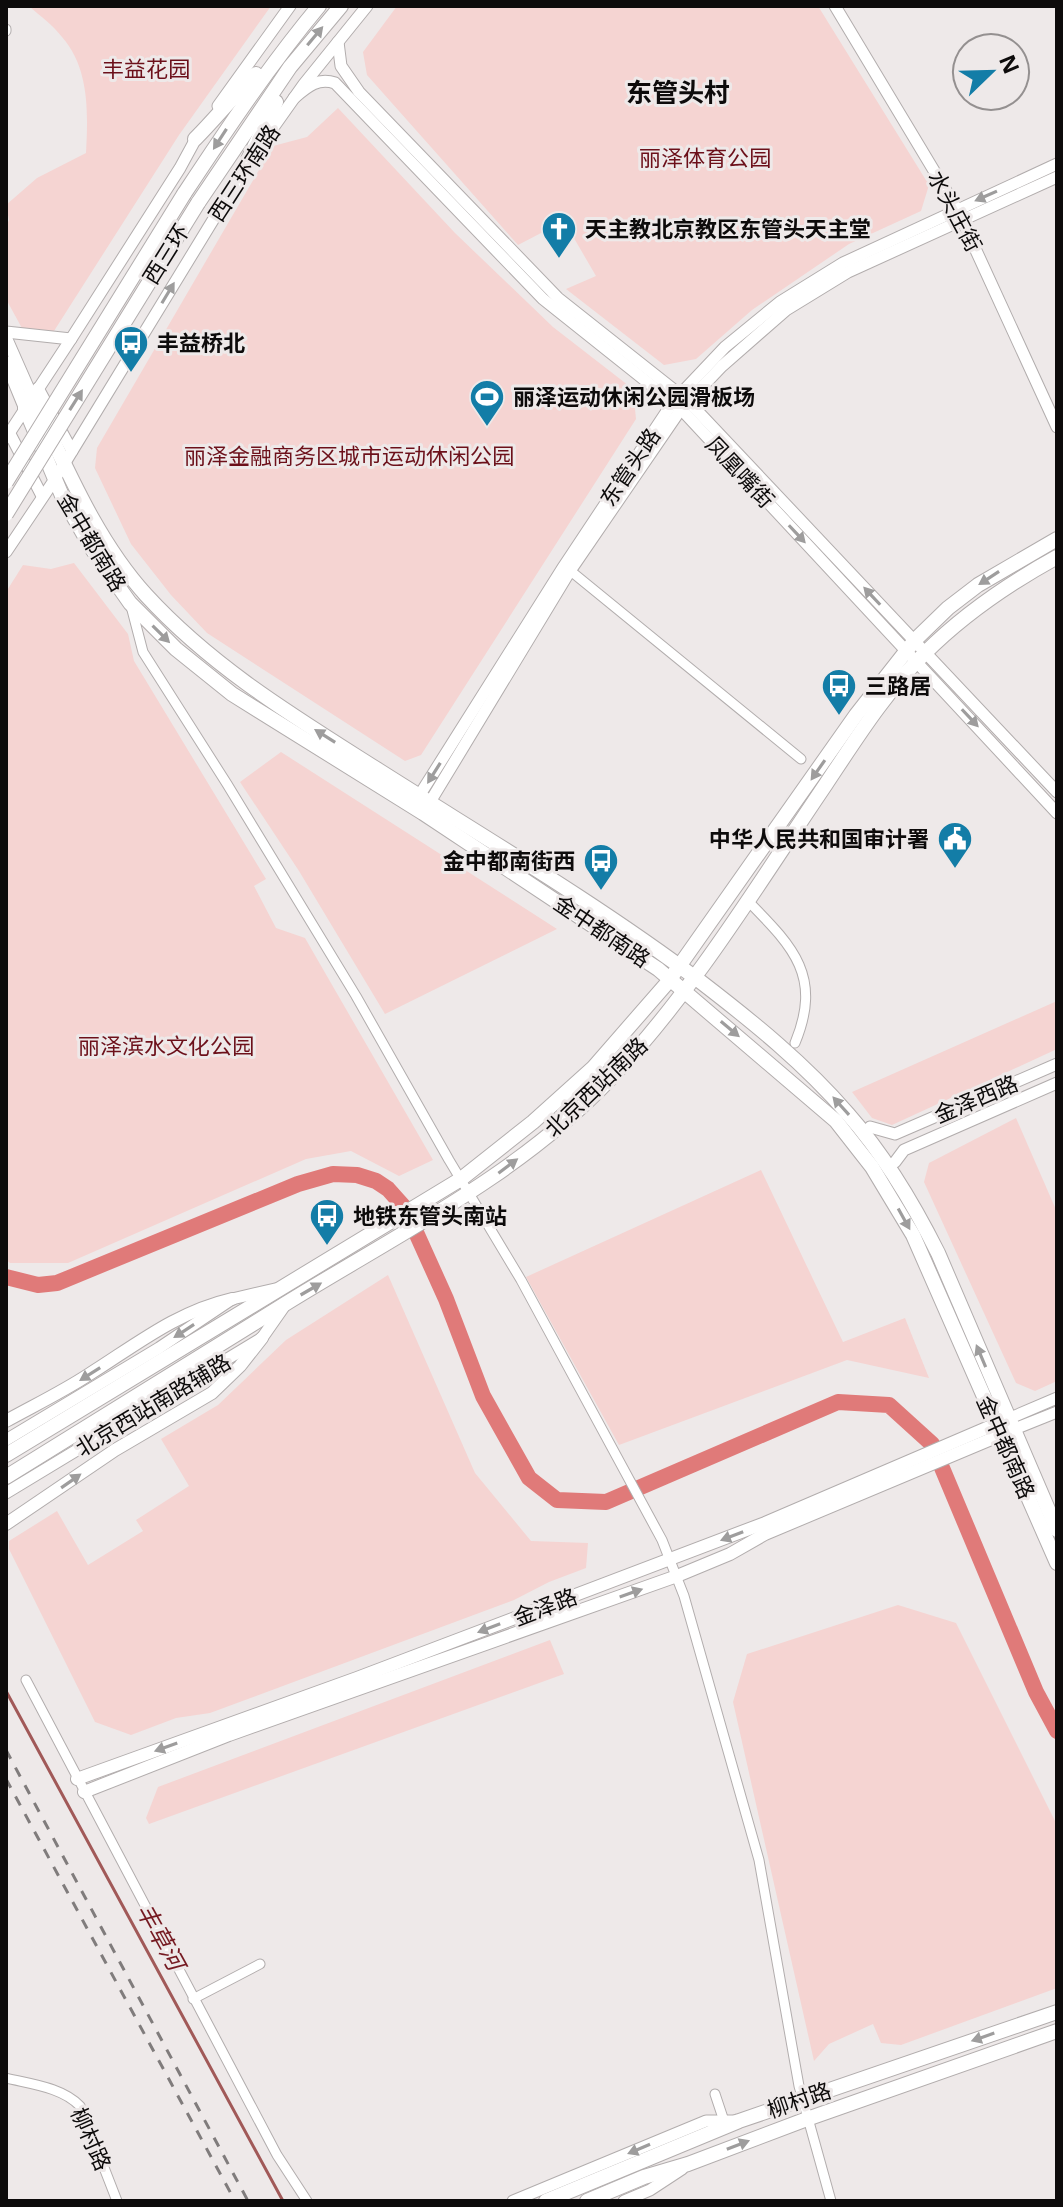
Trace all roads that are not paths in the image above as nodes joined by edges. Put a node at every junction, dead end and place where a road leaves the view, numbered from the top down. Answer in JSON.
{"nodes":[{"id":1,"x":290,"y":6,"type":"edge"},
{"id":2,"x":319,"y":6,"type":"edge"},
{"id":3,"x":341,"y":6,"type":"edge"},
{"id":4,"x":367,"y":6,"type":"edge"},
{"id":5,"x":835,"y":6,"type":"edge"},
{"id":6,"x":338,"y":42,"type":"junction"},
{"id":7,"x":280,"y":52,"type":"junction"},
{"id":8,"x":290,"y":67,"type":"junction"},
{"id":9,"x":294,"y":98,"type":"junction"},
{"id":10,"x":195,"y":139,"type":"junction"},
{"id":11,"x":1057,"y":164,"type":"edge"},
{"id":12,"x":243,"y":170,"type":"junction"},
{"id":13,"x":1057,"y":177,"type":"edge"},
{"id":14,"x":960,"y":214,"type":"junction"},
{"id":15,"x":6,"y":334,"type":"edge"},
{"id":16,"x":71,"y":339,"type":"junction"},
{"id":17,"x":6,"y":362,"type":"edge"},
{"id":18,"x":32,"y":397,"type":"junction"},
{"id":19,"x":681,"y":401,"type":"junction"},
{"id":20,"x":1057,"y":427,"type":"edge"},
{"id":21,"x":8,"y":435,"type":"edge"},
{"id":22,"x":68,"y":457,"type":"junction"},
{"id":23,"x":55,"y":479,"type":"junction"},
{"id":24,"x":6,"y":482,"type":"edge"},
{"id":25,"x":42,"y":496,"type":"junction"},
{"id":26,"x":6,"y":514,"type":"edge"},
{"id":27,"x":1057,"y":539,"type":"edge"},
{"id":28,"x":6,"y":552,"type":"edge"},
{"id":29,"x":1057,"y":557,"type":"edge"},
{"id":30,"x":567,"y":569,"type":"junction"},
{"id":31,"x":130,"y":603,"type":"junction"},
{"id":32,"x":916,"y":651,"type":"junction"},
{"id":33,"x":801,"y":759,"type":"dead end"},
{"id":34,"x":1057,"y":792,"type":"edge"},
{"id":35,"x":424,"y":799,"type":"junction"},
{"id":36,"x":1057,"y":813,"type":"edge"},
{"id":37,"x":747,"y":900,"type":"junction"},
{"id":38,"x":680,"y":967,"type":"junction"},
{"id":39,"x":695,"y":978,"type":"junction"},
{"id":40,"x":670,"y":979,"type":"junction"},
{"id":41,"x":686,"y":992,"type":"junction"},
{"id":42,"x":795,"y":1043,"type":"dead end"},
{"id":43,"x":1057,"y":1064,"type":"edge"},
{"id":44,"x":1057,"y":1083,"type":"edge"},
{"id":45,"x":870,"y":1127,"type":"dead end"},
{"id":46,"x":895,"y":1162,"type":"dead end"},
{"id":47,"x":461,"y":1179,"type":"junction"},
{"id":48,"x":470,"y":1193,"type":"junction"},
{"id":49,"x":279,"y":1288,"type":"junction"},
{"id":50,"x":232,"y":1299,"type":"junction"},
{"id":51,"x":286,"y":1303,"type":"junction"},
{"id":52,"x":262,"y":1338,"type":"junction"},
{"id":53,"x":1057,"y":1398,"type":"edge"},
{"id":54,"x":1057,"y":1412,"type":"edge"},
{"id":55,"x":6,"y":1421,"type":"edge"},
{"id":56,"x":1004,"y":1427,"type":"junction"},
{"id":57,"x":6,"y":1440,"type":"edge"},
{"id":58,"x":6,"y":1455,"type":"edge"},
{"id":59,"x":910,"y":1469,"type":"junction"},
{"id":60,"x":6,"y":1477,"type":"edge"},
{"id":61,"x":6,"y":1493,"type":"edge"},
{"id":62,"x":6,"y":1524,"type":"edge"},
{"id":63,"x":1057,"y":1530,"type":"edge"},
{"id":64,"x":670,"y":1559,"type":"junction"},
{"id":65,"x":1057,"y":1563,"type":"edge"},
{"id":66,"x":677,"y":1576,"type":"junction"},
{"id":67,"x":26,"y":1680,"type":"dead end"},
{"id":68,"x":77,"y":1779,"type":"junction"},
{"id":69,"x":84,"y":1792,"type":"junction"},
{"id":70,"x":260,"y":1964,"type":"dead end"},
{"id":71,"x":193,"y":1999,"type":"junction"},
{"id":72,"x":1057,"y":2012,"type":"edge"},
{"id":73,"x":1057,"y":2031,"type":"edge"},
{"id":74,"x":6,"y":2078,"type":"edge"},
{"id":75,"x":715,"y":2094,"type":"dead end"},
{"id":76,"x":802,"y":2100,"type":"junction"},
{"id":77,"x":807,"y":2119,"type":"junction"},
{"id":78,"x":732,"y":2121,"type":"junction"},
{"id":79,"x":688,"y":2164,"type":"junction"},
{"id":80,"x":117,"y":2201,"type":"edge"},
{"id":81,"x":307,"y":2201,"type":"edge"},
{"id":82,"x":513,"y":2201,"type":"edge"},
{"id":83,"x":546,"y":2201,"type":"edge"},
{"id":84,"x":587,"y":2201,"type":"edge"},
{"id":85,"x":624,"y":2201,"type":"edge"},
{"id":86,"x":831,"y":2201,"type":"edge"}],
"edges":[{"from":1,"to":10,"type":"street"},
{"from":2,"to":7,"type":"main road","name":"西三环"},
{"from":8,"to":3,"type":"main road","name":"西三环","one_way":true},
{"from":4,"to":6,"type":"street","name":"西三环南路"},
{"from":5,"to":14,"type":"street","name":"水头庄街"},
{"from":6,"to":9,"type":"street","name":"西三环南路"},
{"from":6,"to":19,"type":"street","name":"凤凰嘴街"},
{"from":7,"to":10,"type":"main road"},
{"from":7,"to":24,"type":"main road","name":"西三环","one_way":true,"bridge":true},
{"from":8,"to":12,"type":"main road"},
{"from":26,"to":8,"type":"main road","name":"西三环","one_way":true,"bridge":true},
{"from":9,"to":12,"type":"street","name":"西三环南路"},
{"from":9,"to":19,"type":"street","name":"凤凰嘴街"},
{"from":10,"to":16,"type":"street"},
{"from":11,"to":14,"type":"street","name":"东管头路","one_way":true},
{"from":22,"to":12,"type":"street","name":"西三环南路","one_way":true},
{"from":13,"to":14,"type":"street","name":"东管头路"},
{"from":14,"to":19,"type":"street","name":"东管头路"},
{"from":14,"to":20,"type":"street","name":"水头庄街"},
{"from":15,"to":16,"type":"street"},
{"from":15,"to":18,"type":"street"},
{"from":16,"to":18,"type":"street"},
{"from":17,"to":18,"type":"main road"},
{"from":18,"to":21,"type":"street"},
{"from":18,"to":22,"type":"main road","name":"金中都南路"},
{"from":18,"to":23,"type":"main road","name":"金中都南路"},
{"from":19,"to":30,"type":"street","name":"东管头路"},
{"from":19,"to":32,"type":"street","name":"凤凰嘴街"},
{"from":21,"to":25,"type":"street"},
{"from":22,"to":23,"type":"street","name":"西三环南路"},
{"from":35,"to":22,"type":"main road","name":"金中都南路","one_way":true},
{"from":23,"to":25,"type":"street","name":"西三环南路"},
{"from":23,"to":31,"type":"main road","name":"金中都南路"},
{"from":25,"to":28,"type":"street","name":"西三环南路"},
{"from":27,"to":32,"type":"main road","name":"北京西站南路","one_way":true},
{"from":29,"to":32,"type":"main road","name":"北京西站南路"},
{"from":30,"to":33,"type":"street"},
{"from":30,"to":35,"type":"street","name":"东管头路"},
{"from":31,"to":40,"type":"main road","name":"金中都南路","one_way":true},
{"from":31,"to":47,"type":"street"},
{"from":32,"to":34,"type":"street","name":"凤凰嘴街"},
{"from":32,"to":36,"type":"street","name":"凤凰嘴街","one_way":true},
{"from":32,"to":37,"type":"main road","name":"北京西站南路"},
{"from":32,"to":38,"type":"main road","name":"北京西站南路","one_way":true},
{"from":35,"to":38,"type":"main road","name":"金中都南路"},
{"from":37,"to":39,"type":"main road","name":"北京西站南路"},
{"from":37,"to":42,"type":"street"},
{"from":38,"to":39,"type":"main road","name":"金中都南路"},
{"from":38,"to":40,"type":"main road","name":"北京西站南路"},
{"from":39,"to":41,"type":"main road","name":"北京西站南路"},
{"from":56,"to":39,"type":"main road","name":"金中都南路","one_way":true},
{"from":40,"to":41,"type":"main road","name":"金中都南路"},
{"from":40,"to":47,"type":"main road","name":"北京西站南路"},
{"from":48,"to":41,"type":"main road","name":"北京西站南路","one_way":true},
{"from":41,"to":56,"type":"main road","name":"金中都南路","one_way":true},
{"from":43,"to":45,"type":"street","name":"金泽西路"},
{"from":44,"to":46,"type":"street","name":"金泽西路"},
{"from":47,"to":48,"type":"street"},
{"from":47,"to":49,"type":"main road","name":"北京西站南路"},
{"from":51,"to":48,"type":"main road","name":"北京西站南路","one_way":true},
{"from":48,"to":64,"type":"street"},
{"from":49,"to":50,"type":"street","name":"北京西站南路辅路"},
{"from":49,"to":58,"type":"main road","name":"北京西站南路"},
{"from":50,"to":55,"type":"main road","one_way":true},
{"from":50,"to":57,"type":"street","name":"北京西站南路辅路","one_way":true},
{"from":51,"to":52,"type":"street","name":"北京西站南路辅路"},
{"from":51,"to":60,"type":"main road","name":"北京西站南路"},
{"from":52,"to":61,"type":"street","name":"北京西站南路辅路"},
{"from":62,"to":52,"type":"main road","one_way":true},
{"from":53,"to":56,"type":"street"},
{"from":54,"to":56,"type":"street"},
{"from":56,"to":59,"type":"main road","name":"金泽路"},
{"from":56,"to":63,"type":"main road","name":"金中都南路"},
{"from":56,"to":65,"type":"main road","name":"金中都南路"},
{"from":59,"to":64,"type":"main road","name":"金泽路","one_way":true},
{"from":59,"to":66,"type":"main road","name":"金泽路"},
{"from":64,"to":66,"type":"street"},
{"from":64,"to":68,"type":"main road","name":"金泽路","one_way":true},
{"from":69,"to":66,"type":"main road","name":"金泽路","one_way":true},
{"from":66,"to":76,"type":"street"},
{"from":67,"to":68,"type":"street"},
{"from":68,"to":69,"type":"street"},
{"from":69,"to":71,"type":"street"},
{"from":70,"to":71,"type":"street"},
{"from":71,"to":81,"type":"street"},
{"from":72,"to":76,"type":"main road","name":"柳村路","one_way":true},
{"from":73,"to":77,"type":"main road","name":"柳村路"},
{"from":74,"to":80,"type":"street","name":"柳村路"},
{"from":75,"to":78,"type":"street"},
{"from":76,"to":77,"type":"street"},
{"from":76,"to":78,"type":"main road","name":"柳村路"},
{"from":79,"to":77,"type":"main road","name":"柳村路","one_way":true},
{"from":77,"to":86,"type":"street"},
{"from":78,"to":82,"type":"street","one_way":true},
{"from":78,"to":83,"type":"main road","name":"柳村路"},
{"from":79,"to":84,"type":"main road","name":"柳村路"},
{"from":79,"to":85,"type":"street"}]}
